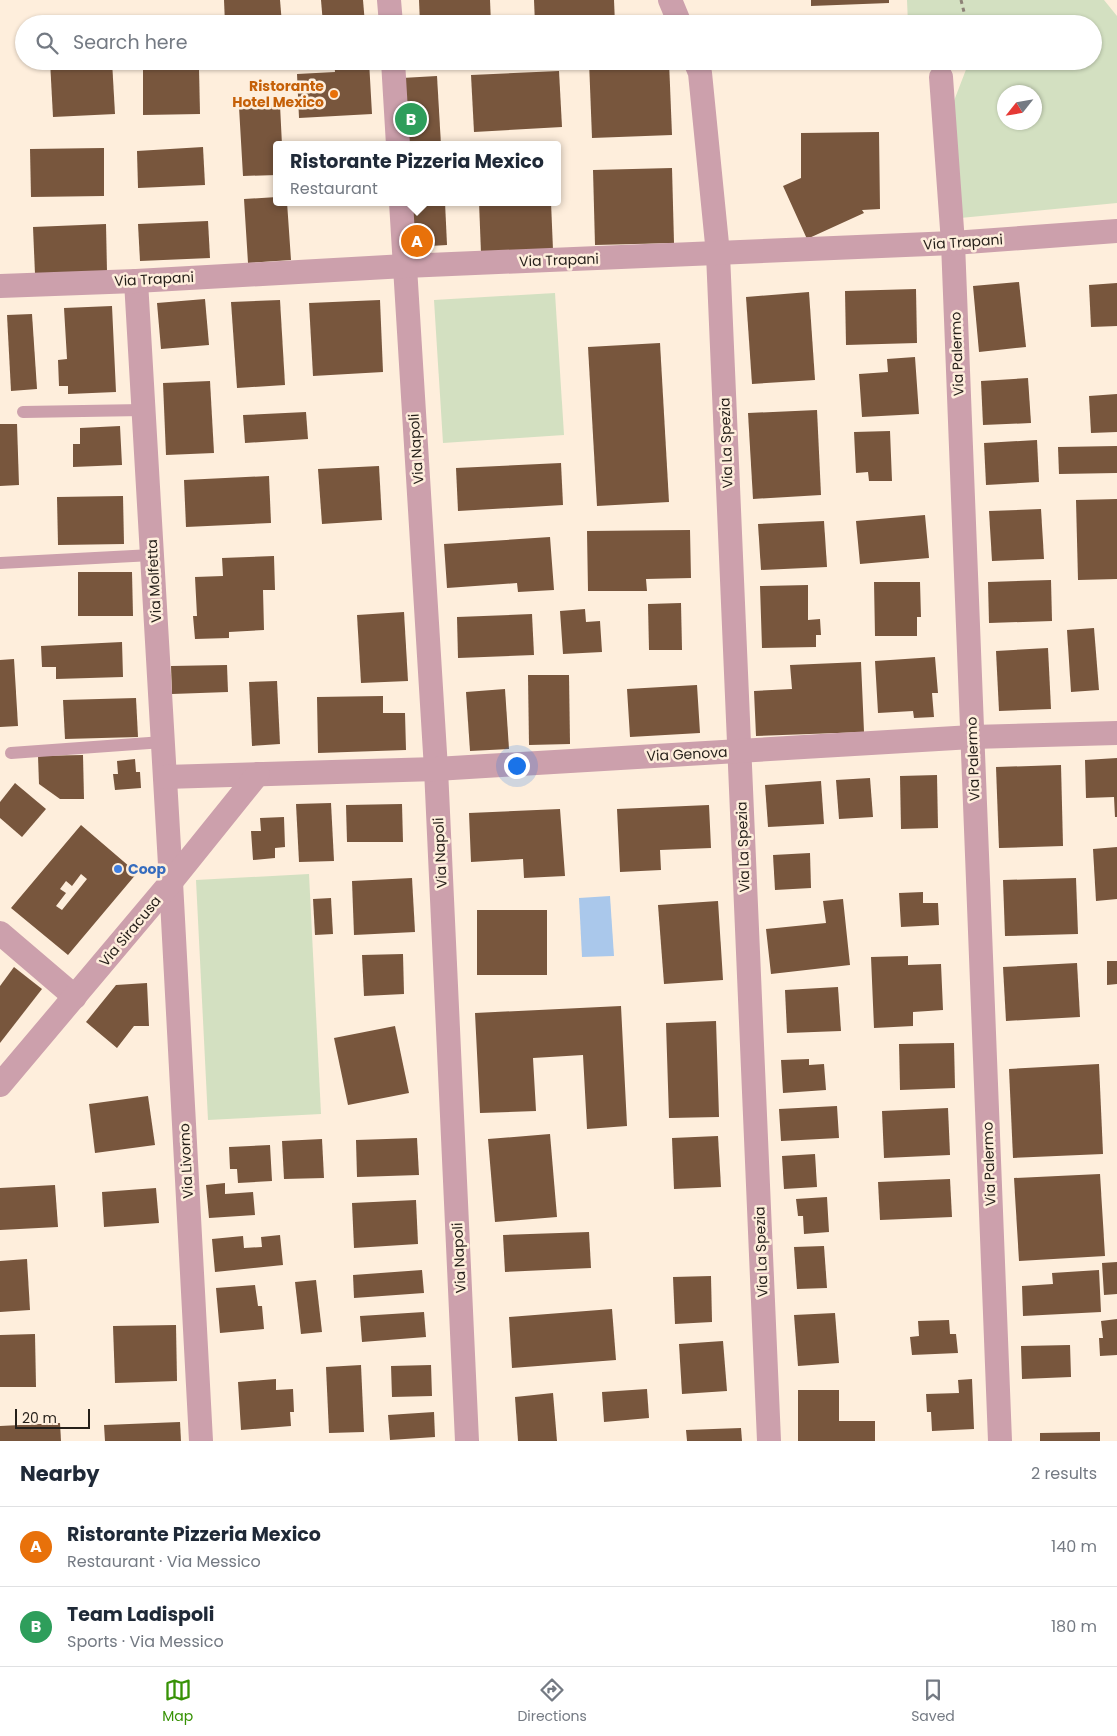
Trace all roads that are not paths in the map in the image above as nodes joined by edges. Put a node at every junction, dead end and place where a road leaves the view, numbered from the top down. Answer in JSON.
{"nodes":[{"id":1,"x":389,"y":0,"type":"edge"},
{"id":2,"x":670,"y":0,"type":"edge"},
{"id":3,"x":390,"y":15,"type":"edge"},
{"id":4,"x":676,"y":15,"type":"edge"},
{"id":5,"x":394,"y":70,"type":"edge"},
{"id":6,"x":699,"y":70,"type":"edge"},
{"id":7,"x":941,"y":77,"type":"dead end"},
{"id":8,"x":398,"y":141,"type":"edge"},
{"id":9,"x":401,"y":206,"type":"edge"},
{"id":10,"x":1117,"y":232,"type":"edge"},
{"id":11,"x":953,"y":243,"type":"junction"},
{"id":12,"x":718,"y":254,"type":"junction"},
{"id":13,"x":405,"y":266,"type":"junction"},
{"id":14,"x":136,"y":281,"type":"junction"},
{"id":15,"x":0,"y":286,"type":"edge"},
{"id":16,"x":143,"y":410,"type":"junction"},
{"id":17,"x":23,"y":412,"type":"dead end"},
{"id":18,"x":152,"y":555,"type":"junction"},
{"id":19,"x":0,"y":563,"type":"edge"},
{"id":20,"x":1117,"y":733,"type":"edge"},
{"id":21,"x":972,"y":738,"type":"junction"},
{"id":22,"x":163,"y":742,"type":"junction"},
{"id":23,"x":739,"y":751,"type":"junction"},
{"id":24,"x":11,"y":754,"type":"dead end"},
{"id":25,"x":436,"y":769,"type":"junction"},
{"id":26,"x":258,"y":774,"type":"junction"},
{"id":27,"x":165,"y":777,"type":"junction"},
{"id":28,"x":171,"y":882,"type":"junction"},
{"id":29,"x":0,"y":933,"type":"edge"},
{"id":30,"x":74,"y":997,"type":"junction"},
{"id":31,"x":0,"y":1085,"type":"edge"},
{"id":32,"x":200,"y":1441,"type":"edge"},
{"id":33,"x":467,"y":1441,"type":"edge"},
{"id":34,"x":769,"y":1441,"type":"edge"},
{"id":35,"x":1000,"y":1441,"type":"edge"}],
"edges":[{"from":1,"to":3,"type":"street"},
{"from":2,"to":4,"type":"street"},
{"from":5,"to":8,"type":"street"},
{"from":6,"to":12,"type":"street","name":"Via La Spezia"},
{"from":7,"to":11,"type":"street","name":"Via Palermo"},
{"from":9,"to":13,"type":"street","name":"Via Napoli"},
{"from":10,"to":11,"type":"street","name":"Via Trapani"},
{"from":11,"to":12,"type":"street","name":"Via Trapani"},
{"from":11,"to":21,"type":"street","name":"Via Palermo"},
{"from":12,"to":13,"type":"street","name":"Via Trapani"},
{"from":12,"to":23,"type":"street","name":"Via La Spezia"},
{"from":13,"to":14,"type":"street","name":"Via Trapani"},
{"from":13,"to":25,"type":"street","name":"Via Napoli"},
{"from":14,"to":15,"type":"street","name":"Via Trapani"},
{"from":14,"to":16,"type":"street","name":"Via Molfetta"},
{"from":16,"to":17,"type":"lane"},
{"from":16,"to":18,"type":"street","name":"Via Molfetta"},
{"from":18,"to":19,"type":"lane"},
{"from":18,"to":22,"type":"street","name":"Via Molfetta"},
{"from":20,"to":21,"type":"street","name":"Via Genova"},
{"from":21,"to":23,"type":"street","name":"Via Genova"},
{"from":21,"to":35,"type":"street","name":"Via Palermo"},
{"from":22,"to":24,"type":"lane"},
{"from":22,"to":27,"type":"street","name":"Via Molfetta"},
{"from":23,"to":25,"type":"street","name":"Via Genova"},
{"from":23,"to":34,"type":"street","name":"Via La Spezia"},
{"from":25,"to":26,"type":"street","name":"Via Genova"},
{"from":25,"to":33,"type":"street","name":"Via Napoli"},
{"from":26,"to":27,"type":"street","name":"Via Genova"},
{"from":26,"to":28,"type":"street","name":"Via Siracusa"},
{"from":27,"to":28,"type":"street","name":"Via Molfetta"},
{"from":28,"to":30,"type":"street","name":"Via Siracusa"},
{"from":28,"to":32,"type":"street","name":"Via Livorno"},
{"from":29,"to":30,"type":"street"},
{"from":30,"to":31,"type":"street","name":"Via Siracusa"}]}
